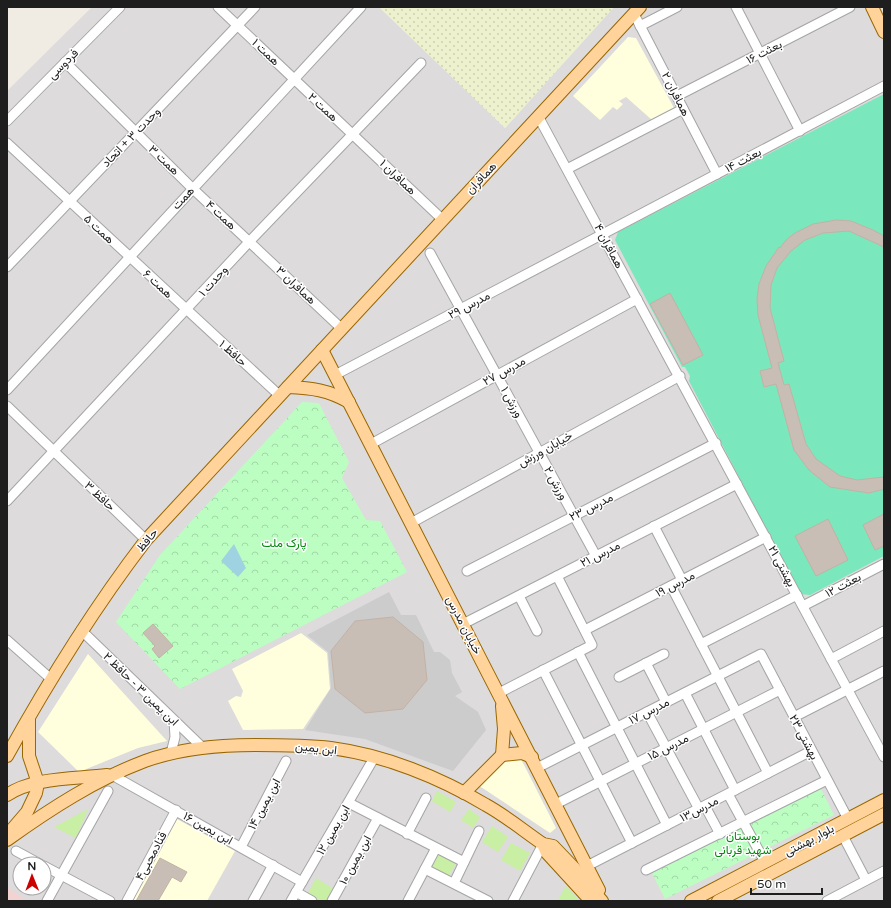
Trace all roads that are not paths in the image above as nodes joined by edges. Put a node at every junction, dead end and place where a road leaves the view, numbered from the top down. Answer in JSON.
{"nodes":[{"id":1,"x":120,"y":7,"type":"edge"},
{"id":2,"x":218,"y":7,"type":"edge"},
{"id":3,"x":255,"y":7,"type":"edge"},
{"id":4,"x":361,"y":7,"type":"edge"},
{"id":5,"x":677,"y":7,"type":"edge"},
{"id":6,"x":736,"y":7,"type":"edge"},
{"id":7,"x":850,"y":7,"type":"edge"},
{"id":8,"x":872,"y":7,"type":"edge"},
{"id":9,"x":637,"y":11,"type":"edge"},
{"id":10,"x":238,"y":26,"type":"junction"},
{"id":11,"x":640,"y":26,"type":"junction"},
{"id":12,"x":884,"y":32,"type":"edge"},
{"id":13,"x":760,"y":54,"type":"junction"},
{"id":14,"x":65,"y":62,"type":"junction"},
{"id":15,"x":422,"y":63,"type":"dead end"},
{"id":16,"x":294,"y":79,"type":"junction"},
{"id":17,"x":884,"y":86,"type":"edge"},
{"id":18,"x":677,"y":96,"type":"junction"},
{"id":19,"x":683,"y":109,"type":"junction"},
{"id":20,"x":538,"y":116,"type":"junction"},
{"id":21,"x":7,"y":121,"type":"edge"},
{"id":22,"x":800,"y":131,"type":"junction"},
{"id":23,"x":135,"y":132,"type":"junction"},
{"id":24,"x":353,"y":134,"type":"junction"},
{"id":25,"x":7,"y":143,"type":"edge"},
{"id":26,"x":567,"y":169,"type":"junction"},
{"id":27,"x":717,"y":174,"type":"junction"},
{"id":28,"x":192,"y":188,"type":"junction"},
{"id":29,"x":70,"y":202,"type":"junction"},
{"id":30,"x":443,"y":220,"type":"junction"},
{"id":31,"x":602,"y":235,"type":"junction"},
{"id":32,"x":249,"y":242,"type":"junction"},
{"id":33,"x":430,"y":252,"type":"dead end"},
{"id":34,"x":129,"y":256,"type":"junction"},
{"id":35,"x":7,"y":267,"type":"edge"},
{"id":36,"x":637,"y":299,"type":"junction"},
{"id":37,"x":461,"y":309,"type":"junction"},
{"id":38,"x":187,"y":310,"type":"junction"},
{"id":39,"x":342,"y":329,"type":"junction"},
{"id":40,"x":322,"y":350,"type":"junction"},
{"id":41,"x":335,"y":375,"type":"junction"},
{"id":42,"x":497,"y":375,"type":"junction"},
{"id":43,"x":680,"y":376,"type":"junction"},
{"id":44,"x":7,"y":390,"type":"edge"},
{"id":45,"x":284,"y":391,"type":"junction"},
{"id":46,"x":349,"y":402,"type":"junction"},
{"id":47,"x":7,"y":406,"type":"edge"},
{"id":48,"x":716,"y":443,"type":"junction"},
{"id":49,"x":371,"y":444,"type":"junction"},
{"id":50,"x":53,"y":452,"type":"junction"},
{"id":51,"x":540,"y":453,"type":"junction"},
{"id":52,"x":737,"y":484,"type":"junction"},
{"id":53,"x":7,"y":501,"type":"edge"},
{"id":54,"x":574,"y":516,"type":"junction"},
{"id":55,"x":411,"y":523,"type":"junction"},
{"id":56,"x":654,"y":526,"type":"junction"},
{"id":57,"x":766,"y":537,"type":"junction"},
{"id":58,"x":146,"y":540,"type":"junction"},
{"id":59,"x":596,"y":556,"type":"junction"},
{"id":60,"x":884,"y":564,"type":"edge"},
{"id":61,"x":467,"y":571,"type":"dead end"},
{"id":62,"x":557,"y":576,"type":"junction"},
{"id":63,"x":682,"y":580,"type":"junction"},
{"id":64,"x":671,"y":586,"type":"junction"},
{"id":65,"x":797,"y":595,"type":"junction"},
{"id":66,"x":519,"y":596,"type":"junction"},
{"id":67,"x":803,"y":606,"type":"junction"},
{"id":68,"x":463,"y":624,"type":"junction"},
{"id":69,"x":81,"y":630,"type":"junction"},
{"id":70,"x":585,"y":630,"type":"junction"},
{"id":71,"x":537,"y":631,"type":"dead end"},
{"id":72,"x":884,"y":631,"type":"edge"},
{"id":73,"x":7,"y":640,"type":"edge"},
{"id":74,"x":701,"y":644,"type":"junction"},
{"id":75,"x":578,"y":652,"type":"junction"},
{"id":76,"x":664,"y":654,"type":"dead end"},
{"id":77,"x":761,"y":654,"type":"joint"},
{"id":78,"x":831,"y":659,"type":"junction"},
{"id":79,"x":646,"y":663,"type":"junction"},
{"id":80,"x":543,"y":670,"type":"junction"},
{"id":81,"x":884,"y":671,"type":"edge"},
{"id":82,"x":718,"y":676,"type":"junction"},
{"id":83,"x":619,"y":677,"type":"dead end"},
{"id":84,"x":50,"y":679,"type":"junction"},
{"id":85,"x":780,"y":690,"type":"junction"},
{"id":86,"x":847,"y":690,"type":"junction"},
{"id":87,"x":499,"y":693,"type":"junction"},
{"id":88,"x":685,"y":693,"type":"junction"},
{"id":89,"x":666,"y":702,"type":"junction"},
{"id":90,"x":647,"y":712,"type":"junction"},
{"id":91,"x":736,"y":712,"type":"junction"},
{"id":92,"x":794,"y":717,"type":"junction"},
{"id":93,"x":29,"y":718,"type":"junction"},
{"id":94,"x":174,"y":721,"type":"junction"},
{"id":95,"x":617,"y":728,"type":"junction"},
{"id":96,"x":703,"y":729,"type":"junction"},
{"id":97,"x":582,"y":746,"type":"junction"},
{"id":98,"x":202,"y":747,"type":"junction"},
{"id":99,"x":666,"y":748,"type":"junction"},
{"id":100,"x":811,"y":751,"type":"junction"},
{"id":101,"x":170,"y":753,"type":"junction"},
{"id":102,"x":8,"y":754,"type":"edge"},
{"id":103,"x":502,"y":755,"type":"junction"},
{"id":104,"x":29,"y":756,"type":"junction"},
{"id":105,"x":532,"y":757,"type":"junction"},
{"id":106,"x":884,"y":757,"type":"edge"},
{"id":107,"x":374,"y":758,"type":"junction"},
{"id":108,"x":286,"y":761,"type":"dead end"},
{"id":109,"x":635,"y":764,"type":"junction"},
{"id":110,"x":537,"y":768,"type":"junction"},
{"id":111,"x":768,"y":773,"type":"junction"},
{"id":112,"x":112,"y":775,"type":"junction"},
{"id":113,"x":827,"y":780,"type":"junction"},
{"id":114,"x":600,"y":782,"type":"junction"},
{"id":115,"x":38,"y":783,"type":"junction"},
{"id":116,"x":108,"y":791,"type":"dead end"},
{"id":117,"x":731,"y":792,"type":"junction"},
{"id":118,"x":464,"y":793,"type":"junction"},
{"id":119,"x":7,"y":795,"type":"edge"},
{"id":120,"x":426,"y":798,"type":"dead end"},
{"id":121,"x":884,"y":800,"type":"edge"},
{"id":122,"x":349,"y":803,"type":"junction"},
{"id":123,"x":556,"y":804,"type":"junction"},
{"id":124,"x":702,"y":807,"type":"junction"},
{"id":125,"x":176,"y":810,"type":"junction"},
{"id":126,"x":884,"y":814,"type":"edge"},
{"id":127,"x":378,"y":818,"type":"junction"},
{"id":128,"x":848,"y":819,"type":"junction"},
{"id":129,"x":743,"y":822,"type":"junction"},
{"id":130,"x":667,"y":825,"type":"junction"},
{"id":131,"x":479,"y":831,"type":"dead end"},
{"id":132,"x":407,"y":834,"type":"junction"},
{"id":133,"x":720,"y":834,"type":"junction"},
{"id":134,"x":7,"y":835,"type":"edge"},
{"id":135,"x":843,"y":836,"type":"junction"},
{"id":136,"x":7,"y":840,"type":"edge"},
{"id":137,"x":632,"y":843,"type":"junction"},
{"id":138,"x":543,"y":844,"type":"junction"},
{"id":139,"x":241,"y":846,"type":"junction"},
{"id":140,"x":436,"y":848,"type":"junction"},
{"id":141,"x":16,"y":851,"type":"dead end"},
{"id":142,"x":25,"y":856,"type":"edge"},
{"id":143,"x":464,"y":862,"type":"junction"},
{"id":144,"x":765,"y":862,"type":"junction"},
{"id":145,"x":273,"y":865,"type":"junction"},
{"id":146,"x":587,"y":866,"type":"junction"},
{"id":147,"x":425,"y":868,"type":"junction"},
{"id":148,"x":52,"y":870,"type":"edge"},
{"id":149,"x":646,"y":870,"type":"dead end"},
{"id":150,"x":884,"y":871,"type":"edge"},
{"id":151,"x":62,"y":875,"type":"junction"},
{"id":152,"x":866,"y":880,"type":"junction"},
{"id":153,"x":302,"y":882,"type":"junction"},
{"id":154,"x":454,"y":883,"type":"junction"},
{"id":155,"x":296,"y":892,"type":"junction"},
{"id":156,"x":409,"y":900,"type":"edge"},
{"id":157,"x":721,"y":900,"type":"edge"},
{"id":158,"x":47,"y":901,"type":"edge"},
{"id":159,"x":110,"y":901,"type":"edge"},
{"id":160,"x":127,"y":901,"type":"edge"},
{"id":161,"x":254,"y":901,"type":"edge"},
{"id":162,"x":291,"y":901,"type":"edge"},
{"id":163,"x":312,"y":901,"type":"edge"},
{"id":164,"x":332,"y":901,"type":"edge"},
{"id":165,"x":488,"y":901,"type":"edge"},
{"id":166,"x":514,"y":901,"type":"edge"},
{"id":167,"x":591,"y":901,"type":"edge"},
{"id":168,"x":602,"y":901,"type":"edge"},
{"id":169,"x":605,"y":901,"type":"edge"},
{"id":170,"x":690,"y":901,"type":"edge"},
{"id":171,"x":827,"y":901,"type":"edge"}],
"edges":[{"from":1,"to":14,"type":"street","name":"فردوسی"},
{"from":2,"to":10,"type":"street","name":"همت ۱"},
{"from":3,"to":10,"type":"street","name":"وحدت ۳ + اتحاد"},
{"from":4,"to":16,"type":"street","name":"همت"},
{"from":5,"to":11,"type":"street"},
{"from":6,"to":13,"type":"street"},
{"from":7,"to":13,"type":"street","name":"بعثت ۱۶"},
{"from":8,"to":12,"type":"main road"},
{"from":9,"to":11,"type":"street","name":"همافران ۲"},
{"from":9,"to":20,"type":"main road","name":"همافران"},
{"from":10,"to":16,"type":"street","name":"همت ۱"},
{"from":10,"to":23,"type":"street","name":"وحدت ۳ + اتحاد"},
{"from":11,"to":18,"type":"street","name":"همافران ۲"},
{"from":13,"to":18,"type":"street","name":"بعثت ۱۶"},
{"from":13,"to":22,"type":"street"},
{"from":14,"to":21,"type":"street","name":"فردوسی"},
{"from":14,"to":23,"type":"street","name":"همت ۳"},
{"from":15,"to":24,"type":"street","name":"وحدت ۱"},
{"from":16,"to":24,"type":"street","name":"همت ۲"},
{"from":16,"to":28,"type":"street","name":"همت"},
{"from":17,"to":22,"type":"street","name":"بعثت ۱۴"},
{"from":18,"to":19,"type":"street","name":"همافران ۲"},
{"from":19,"to":26,"type":"street"},
{"from":19,"to":27,"type":"street","name":"همافران ۲"},
{"from":20,"to":26,"type":"street","name":"همافران ۴"},
{"from":20,"to":30,"type":"main road","name":"همافران"},
{"from":22,"to":27,"type":"street","name":"بعثت ۱۴"},
{"from":23,"to":28,"type":"street","name":"همت ۳"},
{"from":23,"to":29,"type":"street","name":"وحدت ۳ + اتحاد"},
{"from":24,"to":30,"type":"street","name":"همافران ۱"},
{"from":24,"to":32,"type":"street","name":"وحدت ۱"},
{"from":25,"to":29,"type":"street","name":"همت ۵"},
{"from":26,"to":31,"type":"street","name":"همافران ۴"},
{"from":27,"to":31,"type":"street","name":"بعثت ۱۴"},
{"from":28,"to":32,"type":"street","name":"همت ۴"},
{"from":28,"to":34,"type":"street","name":"همت"},
{"from":29,"to":34,"type":"street","name":"همت ۵"},
{"from":29,"to":35,"type":"street","name":"وحدت ۳ + اتحاد"},
{"from":30,"to":39,"type":"main road","name":"همافران"},
{"from":31,"to":36,"type":"street","name":"همافران ۴"},
{"from":31,"to":37,"type":"street","name":"مدرس ۲۹"},
{"from":32,"to":38,"type":"street","name":"وحدت ۱"},
{"from":32,"to":39,"type":"street","name":"همافران ۳"},
{"from":33,"to":37,"type":"street","name":"ورزش ۱"},
{"from":34,"to":38,"type":"street","name":"همت ۶"},
{"from":34,"to":44,"type":"street","name":"همت"},
{"from":36,"to":42,"type":"street","name":"مدرس ۲۷"},
{"from":36,"to":43,"type":"street","name":"همافران ۴"},
{"from":37,"to":41,"type":"street","name":"مدرس ۲۹"},
{"from":37,"to":42,"type":"street","name":"ورزش ۱"},
{"from":38,"to":45,"type":"street","name":"حافظ ۱"},
{"from":38,"to":50,"type":"street","name":"وحدت ۱"},
{"from":39,"to":40,"type":"main road","name":"همافران"},
{"from":40,"to":41,"type":"main road","name":"خیابان مدرس"},
{"from":40,"to":45,"type":"main road","name":"حافظ"},
{"from":41,"to":46,"type":"main road","name":"خیابان مدرس"},
{"from":42,"to":49,"type":"street","name":"مدرس ۲۷"},
{"from":42,"to":51,"type":"street","name":"ورزش ۱"},
{"from":43,"to":48,"type":"street","name":"بهشتی ۲۱"},
{"from":43,"to":51,"type":"street","name":"خیابان ورزش"},
{"from":45,"to":46,"type":"main road"},
{"from":45,"to":58,"type":"main road","name":"حافظ"},
{"from":46,"to":49,"type":"main road","name":"خیابان مدرس"},
{"from":47,"to":50,"type":"street","name":"حافظ ۳"},
{"from":48,"to":52,"type":"street","name":"بهشتی ۲۱"},
{"from":48,"to":54,"type":"street","name":"مدرس ۲۳"},
{"from":49,"to":55,"type":"main road","name":"خیابان مدرس"},
{"from":50,"to":53,"type":"street","name":"وحدت ۱"},
{"from":50,"to":58,"type":"street","name":"حافظ ۳"},
{"from":51,"to":54,"type":"street","name":"ورزش ۲"},
{"from":51,"to":55,"type":"street","name":"خیابان ورزش"},
{"from":52,"to":56,"type":"street","name":"مدرس ۲۱"},
{"from":52,"to":57,"type":"street","name":"بهشتی ۲۱"},
{"from":54,"to":59,"type":"street","name":"ورزش ۲"},
{"from":54,"to":61,"type":"street","name":"مدرس ۲۳"},
{"from":55,"to":68,"type":"main road","name":"خیابان مدرس"},
{"from":56,"to":59,"type":"street","name":"مدرس ۲۱"},
{"from":56,"to":63,"type":"street"},
{"from":57,"to":63,"type":"street","name":"مدرس ۱۹"},
{"from":57,"to":65,"type":"street","name":"بهشتی ۲۱"},
{"from":58,"to":69,"type":"main road","name":"حافظ"},
{"from":59,"to":62,"type":"street","name":"مدرس ۲۱"},
{"from":60,"to":67,"type":"street","name":"بعثت ۱۲"},
{"from":62,"to":66,"type":"street","name":"مدرس ۲۱"},
{"from":62,"to":70,"type":"street"},
{"from":63,"to":64,"type":"street","name":"مدرس ۱۹"},
{"from":64,"to":70,"type":"street","name":"مدرس ۱۹"},
{"from":64,"to":74,"type":"street"},
{"from":65,"to":67,"type":"street","name":"بهشتی ۲۱"},
{"from":65,"to":74,"type":"street"},
{"from":66,"to":68,"type":"street","name":"مدرس ۲۱"},
{"from":66,"to":71,"type":"street"},
{"from":67,"to":78,"type":"street","name":"بهشتی ۲۱"},
{"from":68,"to":87,"type":"main road","name":"خیابان مدرس"},
{"from":69,"to":84,"type":"main road","name":"حافظ"},
{"from":69,"to":94,"type":"street","name":"ابن یمین ۳ - حافظ ۲"},
{"from":70,"to":75,"type":"street"},
{"from":72,"to":78,"type":"street"},
{"from":73,"to":84,"type":"street"},
{"from":74,"to":82,"type":"street"},
{"from":75,"to":80,"type":"street"},
{"from":75,"to":95,"type":"street"},
{"from":76,"to":79,"type":"street"},
{"from":77,"to":82,"type":"street","name":"مدرس ۱۷"},
{"from":77,"to":85,"type":"street","name":"بهشتی ۲۳"},
{"from":78,"to":86,"type":"street","name":"بهشتی ۲۱"},
{"from":79,"to":83,"type":"street"},
{"from":79,"to":89,"type":"street"},
{"from":80,"to":87,"type":"street"},
{"from":80,"to":97,"type":"street"},
{"from":81,"to":86,"type":"street"},
{"from":82,"to":88,"type":"street","name":"مدرس ۱۷"},
{"from":82,"to":91,"type":"street"},
{"from":84,"to":93,"type":"main road","name":"حافظ"},
{"from":85,"to":91,"type":"street","name":"مدرس ۱۵"},
{"from":85,"to":92,"type":"street","name":"بهشتی ۲۳"},
{"from":86,"to":92,"type":"street"},
{"from":86,"to":106,"type":"street","name":"بهشتی ۲۱"},
{"from":87,"to":103,"type":"main road"},
{"from":87,"to":105,"type":"main road","name":"خیابان مدرس"},
{"from":88,"to":89,"type":"street","name":"مدرس ۱۷"},
{"from":88,"to":96,"type":"street"},
{"from":89,"to":90,"type":"street","name":"مدرس ۱۷"},
{"from":90,"to":95,"type":"street","name":"مدرس ۱۷"},
{"from":90,"to":99,"type":"street"},
{"from":91,"to":96,"type":"street","name":"مدرس ۱۵"},
{"from":91,"to":111,"type":"street"},
{"from":92,"to":100,"type":"street","name":"بهشتی ۲۳"},
{"from":93,"to":102,"type":"main road","name":"حافظ"},
{"from":93,"to":104,"type":"main road"},
{"from":94,"to":98,"type":"street","name":"ابن یمین ۳ - حافظ ۲"},
{"from":94,"to":101,"type":"street"},
{"from":95,"to":97,"type":"street","name":"مدرس ۱۷"},
{"from":95,"to":109,"type":"street"},
{"from":96,"to":99,"type":"street","name":"مدرس ۱۵"},
{"from":96,"to":117,"type":"street"},
{"from":97,"to":110,"type":"street","name":"مدرس ۱۷"},
{"from":97,"to":114,"type":"street"},
{"from":98,"to":101,"type":"main road","name":"ابن یمین"},
{"from":98,"to":107,"type":"main road","name":"ابن یمین"},
{"from":99,"to":109,"type":"street","name":"مدرس ۱۵"},
{"from":99,"to":124,"type":"street"},
{"from":100,"to":111,"type":"street","name":"مدرس۱۳"},
{"from":100,"to":113,"type":"street","name":"بهشتی ۲۳"},
{"from":101,"to":112,"type":"main road","name":"ابن یمین"},
{"from":102,"to":104,"type":"main road"},
{"from":103,"to":105,"type":"main road"},
{"from":103,"to":118,"type":"main road"},
{"from":104,"to":115,"type":"main road"},
{"from":105,"to":110,"type":"main road","name":"خیابان مدرس"},
{"from":107,"to":118,"type":"main road","name":"ابن یمین"},
{"from":107,"to":122,"type":"street","name":"ابن یمین ۱۲"},
{"from":108,"to":139,"type":"street","name":"ابن یمین ۱۴"},
{"from":109,"to":114,"type":"street","name":"مدرس ۱۵"},
{"from":109,"to":130,"type":"street"},
{"from":110,"to":123,"type":"main road","name":"خیابان مدرس"},
{"from":111,"to":117,"type":"street","name":"مدرس۱۳"},
{"from":112,"to":115,"type":"main road"},
{"from":112,"to":125,"type":"street","name":"ابن یمین ۱۶"},
{"from":112,"to":136,"type":"main road","name":"ابن یمین"},
{"from":113,"to":128,"type":"street","name":"بهشتی ۲۳"},
{"from":113,"to":129,"type":"street"},
{"from":114,"to":123,"type":"street","name":"مدرس ۱۵"},
{"from":114,"to":137,"type":"street"},
{"from":115,"to":119,"type":"main road"},
{"from":115,"to":134,"type":"main road"},
{"from":116,"to":151,"type":"street"},
{"from":117,"to":124,"type":"street","name":"مدرس۱۳"},
{"from":117,"to":129,"type":"street"},
{"from":118,"to":138,"type":"main road","name":"ابن یمین"},
{"from":120,"to":132,"type":"street"},
{"from":121,"to":128,"type":"main road","name":"بلوار بهشتی"},
{"from":122,"to":127,"type":"street"},
{"from":122,"to":153,"type":"street","name":"ابن یمین ۱۲"},
{"from":123,"to":146,"type":"main road","name":"خیابان مدرس"},
{"from":124,"to":130,"type":"street","name":"مدرس۱۳"},
{"from":124,"to":133,"type":"street"},
{"from":125,"to":139,"type":"street","name":"ابن یمین ۱۶"},
{"from":125,"to":160,"type":"street","name":"قنادمحبی۴"},
{"from":126,"to":135,"type":"main road","name":"بلوار بهشتی"},
{"from":127,"to":132,"type":"street"},
{"from":127,"to":164,"type":"street","name":"ابن یمین ۱۰"},
{"from":128,"to":144,"type":"main road","name":"بلوار بهشتی"},
{"from":129,"to":133,"type":"street"},
{"from":129,"to":144,"type":"street"},
{"from":130,"to":137,"type":"street","name":"مدرس۱۳"},
{"from":131,"to":143,"type":"street"},
{"from":132,"to":140,"type":"street"},
{"from":133,"to":149,"type":"street"},
{"from":135,"to":152,"type":"street"},
{"from":135,"to":157,"type":"main road","name":"بلوار بهشتی"},
{"from":137,"to":146,"type":"street","name":"مدرس۱۳"},
{"from":138,"to":166,"type":"street"},
{"from":138,"to":167,"type":"main road"},
{"from":138,"to":168,"type":"main road","name":"ابن یمین"},
{"from":139,"to":145,"type":"street","name":"ابن یمین ۱۶"},
{"from":140,"to":143,"type":"street"},
{"from":140,"to":147,"type":"street"},
{"from":141,"to":142,"type":"street"},
{"from":143,"to":154,"type":"street"},
{"from":144,"to":170,"type":"main road","name":"بلوار بهشتی"},
{"from":145,"to":153,"type":"street","name":"ابن یمین ۱۶"},
{"from":145,"to":161,"type":"street"},
{"from":146,"to":169,"type":"main road","name":"خیابان مدرس"},
{"from":147,"to":154,"type":"street"},
{"from":147,"to":156,"type":"street"},
{"from":148,"to":151,"type":"street"},
{"from":150,"to":152,"type":"street"},
{"from":151,"to":158,"type":"street"},
{"from":151,"to":159,"type":"street"},
{"from":152,"to":171,"type":"street"},
{"from":153,"to":155,"type":"street","name":"ابن یمین ۱۲"},
{"from":154,"to":165,"type":"street"},
{"from":155,"to":162,"type":"street","name":"ابن یمین ۱۲"},
{"from":155,"to":163,"type":"street"}]}
